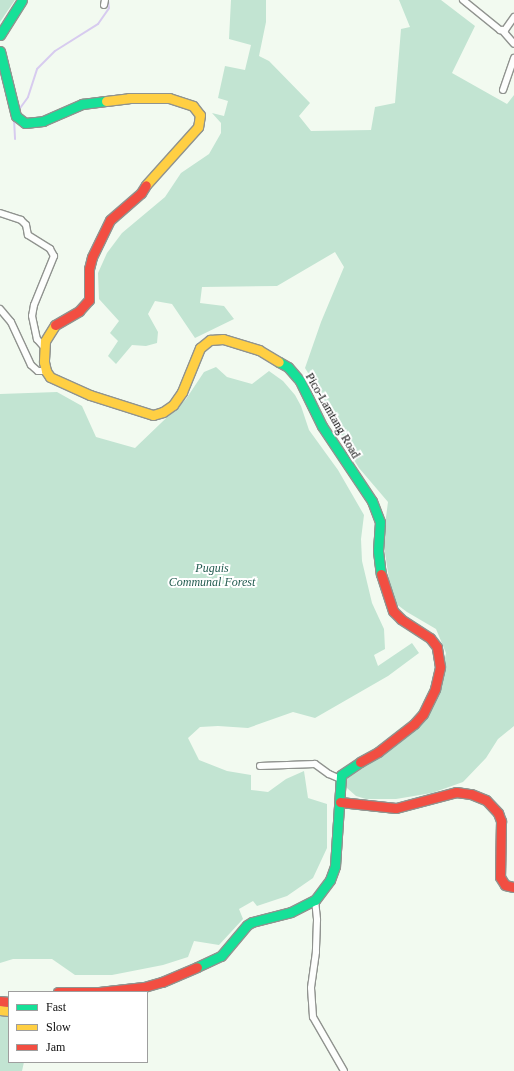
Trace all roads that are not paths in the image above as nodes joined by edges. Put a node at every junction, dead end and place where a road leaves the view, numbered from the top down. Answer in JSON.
{"nodes":[{"id":1,"x":22,"y":0,"type":"edge"},
{"id":2,"x":463,"y":0,"type":"edge"},
{"id":3,"x":514,"y":17,"type":"edge"},
{"id":4,"x":502,"y":30,"type":"junction"},
{"id":5,"x":0,"y":35,"type":"edge"},
{"id":6,"x":514,"y":44,"type":"edge"},
{"id":7,"x":0,"y":51,"type":"edge"},
{"id":8,"x":514,"y":58,"type":"edge"},
{"id":9,"x":503,"y":90,"type":"dead end"},
{"id":10,"x":0,"y":213,"type":"edge"},
{"id":11,"x":0,"y":309,"type":"edge"},
{"id":12,"x":44,"y":347,"type":"junction"},
{"id":13,"x":46,"y":371,"type":"junction"},
{"id":14,"x":260,"y":766,"type":"dead end"},
{"id":15,"x":340,"y":779,"type":"junction"},
{"id":16,"x":340,"y":802,"type":"junction"},
{"id":17,"x":514,"y":886,"type":"edge"},
{"id":18,"x":315,"y":900,"type":"junction"},
{"id":19,"x":108,"y":991,"type":"edge"},
{"id":20,"x":344,"y":1071,"type":"edge"}],
"edges":[{"from":1,"to":5,"type":"main road"},
{"from":2,"to":4,"type":"street"},
{"from":3,"to":4,"type":"street"},
{"from":4,"to":6,"type":"street"},
{"from":7,"to":12,"type":"main road"},
{"from":8,"to":9,"type":"street"},
{"from":10,"to":12,"type":"street"},
{"from":11,"to":13,"type":"street"},
{"from":12,"to":13,"type":"main road"},
{"from":13,"to":15,"type":"main road","name":"Pico-Lamtang Road"},
{"from":14,"to":15,"type":"street"},
{"from":15,"to":16,"type":"main road"},
{"from":16,"to":17,"type":"main road"},
{"from":16,"to":18,"type":"main road"},
{"from":18,"to":19,"type":"main road"},
{"from":18,"to":20,"type":"street"}]}
